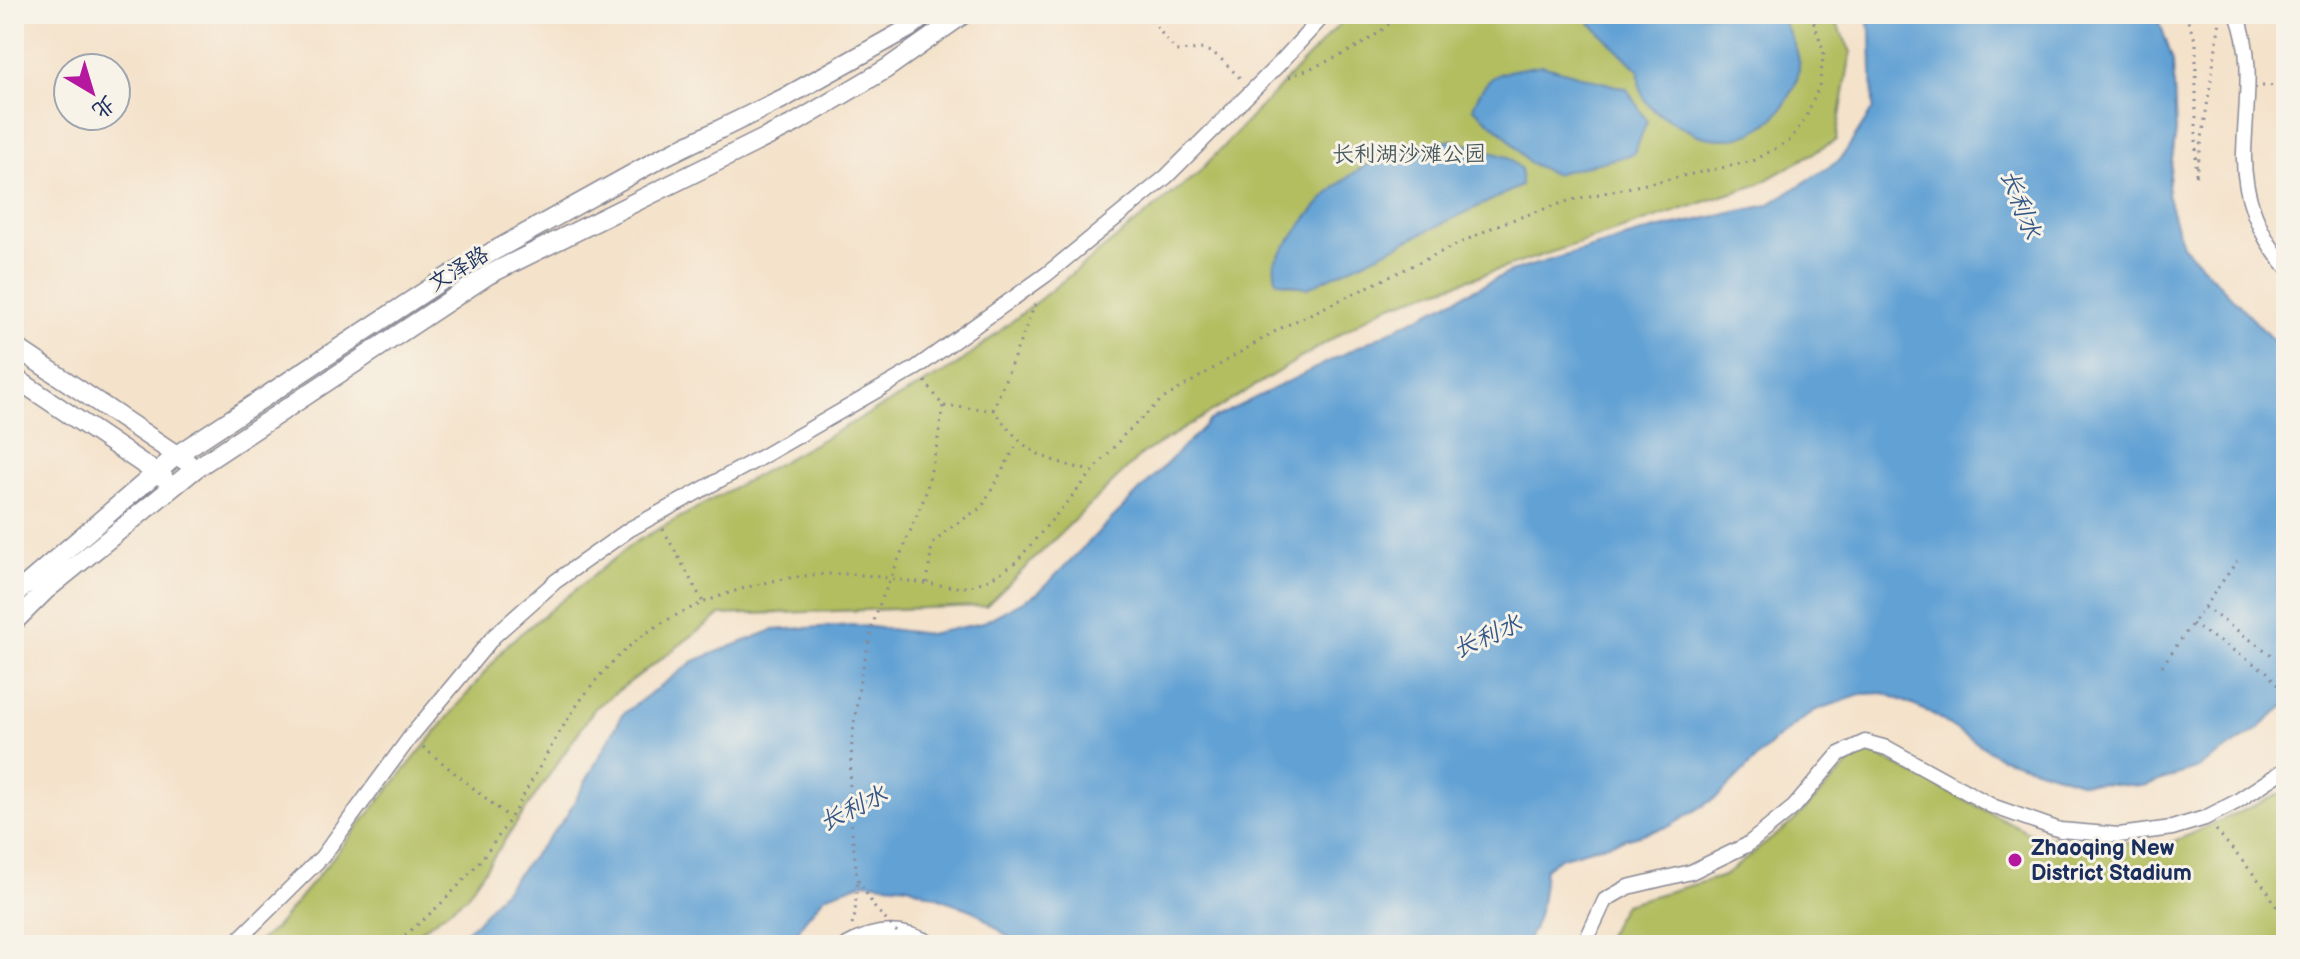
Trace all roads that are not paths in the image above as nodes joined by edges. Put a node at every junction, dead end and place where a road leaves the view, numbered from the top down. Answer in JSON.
{"nodes":[{"id":1,"x":927,"y":14,"type":"edge"},
{"id":2,"x":964,"y":14,"type":"edge"},
{"id":3,"x":1325,"y":14,"type":"edge"},
{"id":4,"x":2237,"y":14,"type":"edge"},
{"id":5,"x":2286,"y":266,"type":"edge"},
{"id":6,"x":14,"y":346,"type":"edge"},
{"id":7,"x":14,"y":377,"type":"edge"},
{"id":8,"x":178,"y":454,"type":"junction"},
{"id":9,"x":195,"y":469,"type":"junction"},
{"id":10,"x":157,"y":473,"type":"junction"},
{"id":11,"x":175,"y":486,"type":"junction"},
{"id":12,"x":14,"y":595,"type":"edge"},
{"id":13,"x":14,"y":622,"type":"edge"},
{"id":14,"x":2286,"y":769,"type":"edge"},
{"id":15,"x":849,"y":937,"type":"edge"},
{"id":16,"x":233,"y":945,"type":"edge"},
{"id":17,"x":934,"y":945,"type":"edge"},
{"id":18,"x":1584,"y":945,"type":"edge"}],
"edges":[{"from":1,"to":8,"type":"street","name":"文泽路"},
{"from":2,"to":9,"type":"street","name":"文泽路"},
{"from":3,"to":16,"type":"street"},
{"from":4,"to":5,"type":"street"},
{"from":6,"to":8,"type":"street"},
{"from":7,"to":10,"type":"street"},
{"from":8,"to":9,"type":"street"},
{"from":8,"to":10,"type":"street","name":"文泽路"},
{"from":9,"to":11,"type":"street","name":"文泽路"},
{"from":10,"to":11,"type":"street"},
{"from":10,"to":12,"type":"street","name":"文泽路"},
{"from":11,"to":13,"type":"street","name":"文泽路"},
{"from":14,"to":18,"type":"street"},
{"from":15,"to":17,"type":"street"}]}
